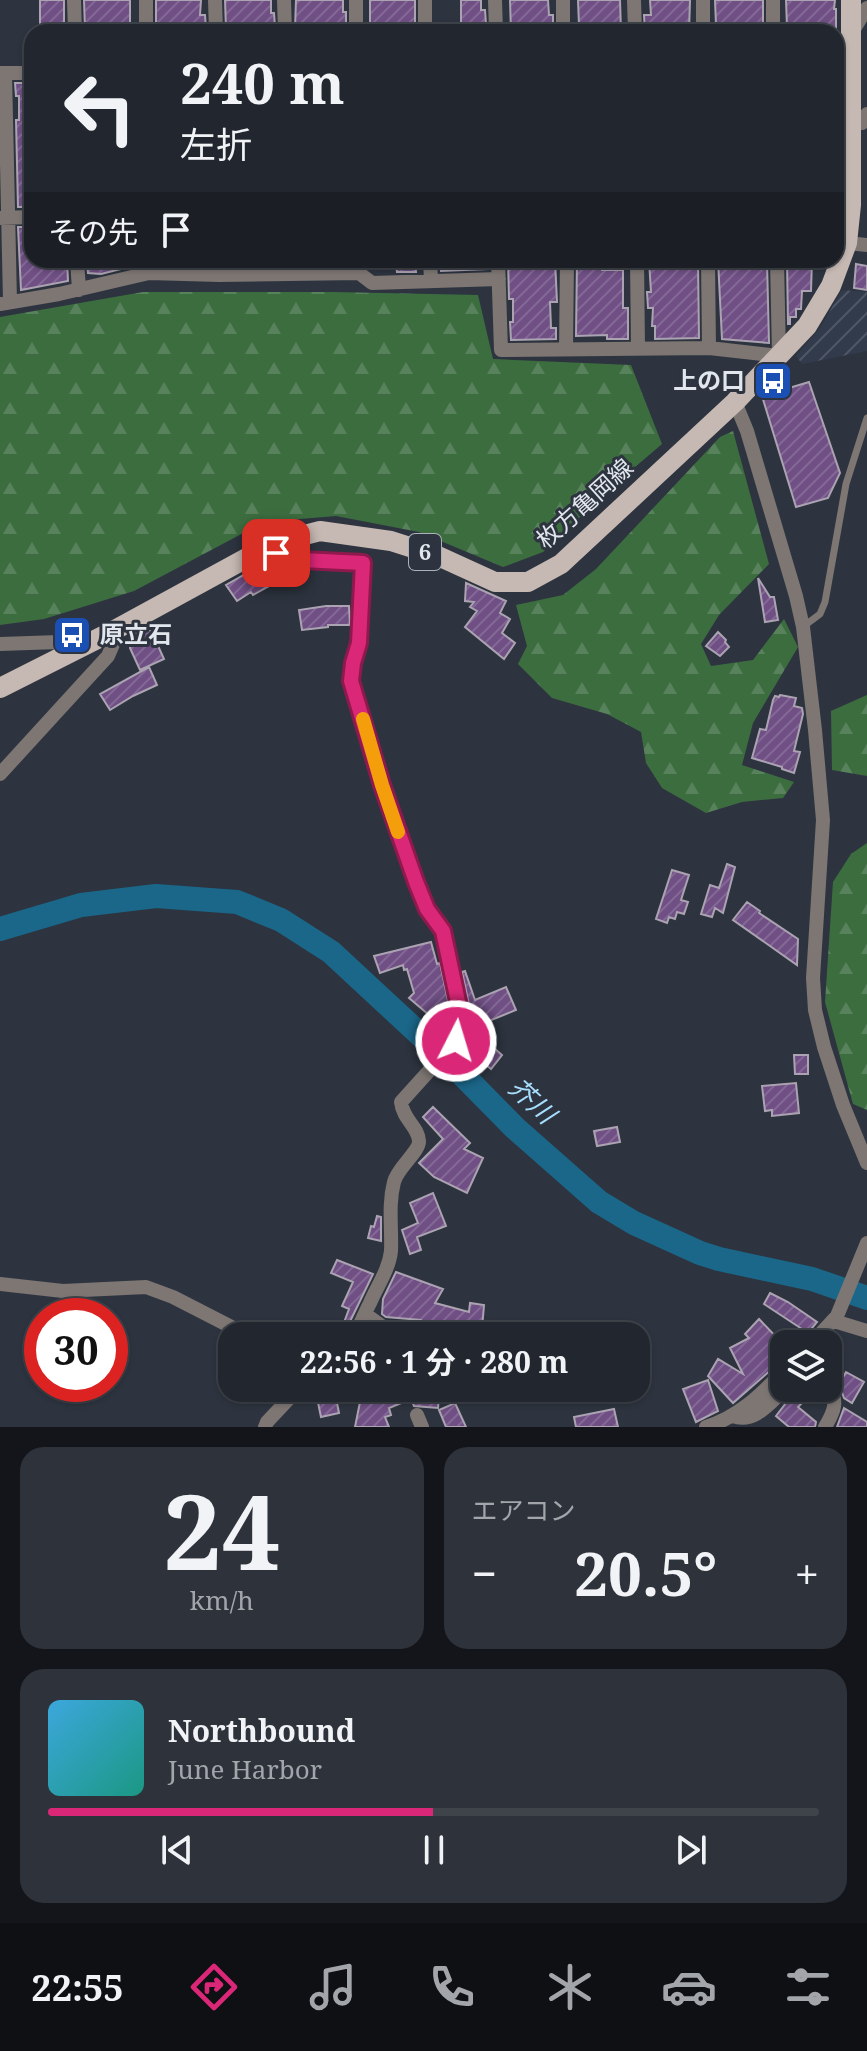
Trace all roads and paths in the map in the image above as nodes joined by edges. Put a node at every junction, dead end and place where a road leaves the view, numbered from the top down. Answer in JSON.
{"nodes":[{"id":1,"x":74,"y":0,"type":"edge"},
{"id":2,"x":146,"y":0,"type":"edge"},
{"id":3,"x":215,"y":0,"type":"edge"},
{"id":4,"x":284,"y":0,"type":"edge"},
{"id":5,"x":356,"y":0,"type":"edge"},
{"id":6,"x":425,"y":0,"type":"edge"},
{"id":7,"x":495,"y":0,"type":"edge"},
{"id":8,"x":563,"y":0,"type":"edge"},
{"id":9,"x":634,"y":0,"type":"edge"},
{"id":10,"x":703,"y":0,"type":"edge"},
{"id":11,"x":773,"y":0,"type":"edge"},
{"id":12,"x":851,"y":0,"type":"edge"},
{"id":13,"x":867,"y":8,"type":"edge"},
{"id":14,"x":75,"y":24,"type":"edge"},
{"id":15,"x":146,"y":24,"type":"edge"},
{"id":16,"x":216,"y":24,"type":"edge"},
{"id":17,"x":285,"y":24,"type":"edge"},
{"id":18,"x":356,"y":24,"type":"edge"},
{"id":19,"x":425,"y":24,"type":"edge"},
{"id":20,"x":496,"y":24,"type":"edge"},
{"id":21,"x":563,"y":24,"type":"edge"},
{"id":22,"x":635,"y":24,"type":"edge"},
{"id":23,"x":703,"y":24,"type":"edge"},
{"id":24,"x":773,"y":24,"type":"edge"},
{"id":25,"x":852,"y":33,"type":"junction"},
{"id":26,"x":844,"y":61,"type":"edge"},
{"id":27,"x":844,"y":68,"type":"edge"},
{"id":28,"x":2,"y":73,"type":"edge"},
{"id":29,"x":24,"y":73,"type":"edge"},
{"id":30,"x":862,"y":121,"type":"edge"},
{"id":31,"x":844,"y":201,"type":"edge"},
{"id":32,"x":844,"y":208,"type":"edge"},
{"id":33,"x":24,"y":217,"type":"edge"},
{"id":34,"x":4,"y":218,"type":"edge"},
{"id":35,"x":857,"y":244,"type":"edge"},
{"id":36,"x":844,"y":265,"type":"edge"},
{"id":37,"x":78,"y":268,"type":"edge"},
{"id":38,"x":143,"y":268,"type":"edge"},
{"id":39,"x":360,"y":268,"type":"edge"},
{"id":40,"x":430,"y":268,"type":"edge"},
{"id":41,"x":498,"y":268,"type":"edge"},
{"id":42,"x":567,"y":268,"type":"edge"},
{"id":43,"x":637,"y":268,"type":"edge"},
{"id":44,"x":708,"y":268,"type":"edge"},
{"id":45,"x":777,"y":268,"type":"edge"},
{"id":46,"x":842,"y":268,"type":"edge"},
{"id":47,"x":499,"y":279,"type":"junction"},
{"id":48,"x":431,"y":280,"type":"junction"},
{"id":49,"x":79,"y":290,"type":"junction"},
{"id":50,"x":5,"y":302,"type":"edge"},
{"id":51,"x":638,"y":348,"type":"junction"},
{"id":52,"x":709,"y":348,"type":"junction"},
{"id":53,"x":566,"y":349,"type":"junction"},
{"id":54,"x":779,"y":356,"type":"junction"},
{"id":55,"x":735,"y":402,"type":"junction"},
{"id":56,"x":867,"y":418,"type":"edge"},
{"id":57,"x":274,"y":543,"type":"junction"},
{"id":58,"x":803,"y":627,"type":"junction"},
{"id":59,"x":111,"y":632,"type":"junction"},
{"id":60,"x":0,"y":644,"type":"edge"},
{"id":61,"x":72,"y":651,"type":"junction"},
{"id":62,"x":0,"y":688,"type":"edge"},
{"id":63,"x":0,"y":774,"type":"edge"},
{"id":64,"x":867,"y":1163,"type":"edge"},
{"id":65,"x":867,"y":1243,"type":"edge"},
{"id":66,"x":0,"y":1284,"type":"edge"},
{"id":67,"x":365,"y":1314,"type":"junction"},
{"id":68,"x":835,"y":1318,"type":"junction"},
{"id":69,"x":222,"y":1322,"type":"edge"},
{"id":70,"x":362,"y":1322,"type":"edge"},
{"id":71,"x":376,"y":1322,"type":"edge"},
{"id":72,"x":824,"y":1330,"type":"edge"},
{"id":73,"x":867,"y":1331,"type":"edge"},
{"id":74,"x":770,"y":1385,"type":"edge"},
{"id":75,"x":286,"y":1402,"type":"edge"},
{"id":76,"x":772,"y":1402,"type":"edge"},
{"id":77,"x":835,"y":1402,"type":"edge"},
{"id":78,"x":733,"y":1416,"type":"junction"},
{"id":79,"x":265,"y":1427,"type":"edge"},
{"id":80,"x":706,"y":1427,"type":"edge"},
{"id":81,"x":825,"y":1427,"type":"edge"}],
"edges":[{"from":1,"to":14,"type":"street"},
{"from":2,"to":15,"type":"street"},
{"from":3,"to":16,"type":"street"},
{"from":4,"to":17,"type":"street"},
{"from":5,"to":18,"type":"street"},
{"from":6,"to":19,"type":"street"},
{"from":7,"to":20,"type":"street"},
{"from":8,"to":21,"type":"street"},
{"from":9,"to":22,"type":"street"},
{"from":10,"to":23,"type":"street"},
{"from":11,"to":24,"type":"street"},
{"from":12,"to":25,"type":"main road","name":"枚方亀岡線","number":"6"},
{"from":13,"to":25,"type":"street"},
{"from":25,"to":26,"type":"main road","name":"枚方亀岡線","number":"6"},
{"from":27,"to":30,"type":"main road","name":"枚方亀岡線","number":"6"},
{"from":28,"to":29,"type":"street"},
{"from":28,"to":34,"type":"street"},
{"from":30,"to":31,"type":"main road","name":"枚方亀岡線","number":"6"},
{"from":32,"to":35,"type":"main road","name":"枚方亀岡線","number":"6"},
{"from":33,"to":34,"type":"street"},
{"from":34,"to":50,"type":"street"},
{"from":35,"to":36,"type":"main road","name":"枚方亀岡線","number":"6"},
{"from":37,"to":49,"type":"street"},
{"from":38,"to":49,"type":"street"},
{"from":39,"to":48,"type":"street"},
{"from":40,"to":48,"type":"street"},
{"from":41,"to":47,"type":"street"},
{"from":42,"to":53,"type":"street"},
{"from":43,"to":51,"type":"street"},
{"from":44,"to":52,"type":"street"},
{"from":45,"to":54,"type":"street"},
{"from":46,"to":54,"type":"main road","name":"枚方亀岡線","number":"6"},
{"from":47,"to":48,"type":"street"},
{"from":47,"to":53,"type":"street"},
{"from":49,"to":50,"type":"street"},
{"from":51,"to":52,"type":"street"},
{"from":51,"to":53,"type":"street"},
{"from":52,"to":54,"type":"street"},
{"from":54,"to":55,"type":"main road","name":"枚方亀岡線","number":"6"},
{"from":55,"to":57,"type":"main road","name":"枚方亀岡線","number":"6"},
{"from":55,"to":58,"type":"street"},
{"from":56,"to":58,"type":"lane"},
{"from":57,"to":59,"type":"main road","name":"枚方亀岡線","number":"6"},
{"from":57,"to":67,"type":"street"},
{"from":58,"to":64,"type":"street"},
{"from":59,"to":61,"type":"main road","name":"枚方亀岡線","number":"6"},
{"from":59,"to":63,"type":"street"},
{"from":60,"to":61,"type":"street"},
{"from":61,"to":62,"type":"main road","name":"枚方亀岡線","number":"6"},
{"from":65,"to":68,"type":"street"},
{"from":66,"to":69,"type":"street"},
{"from":67,"to":70,"type":"street"},
{"from":67,"to":71,"type":"street"},
{"from":68,"to":72,"type":"street"},
{"from":68,"to":73,"type":"street"},
{"from":74,"to":78,"type":"street"},
{"from":75,"to":79,"type":"street"},
{"from":76,"to":78,"type":"street"},
{"from":77,"to":81,"type":"street"},
{"from":78,"to":80,"type":"street"}]}
